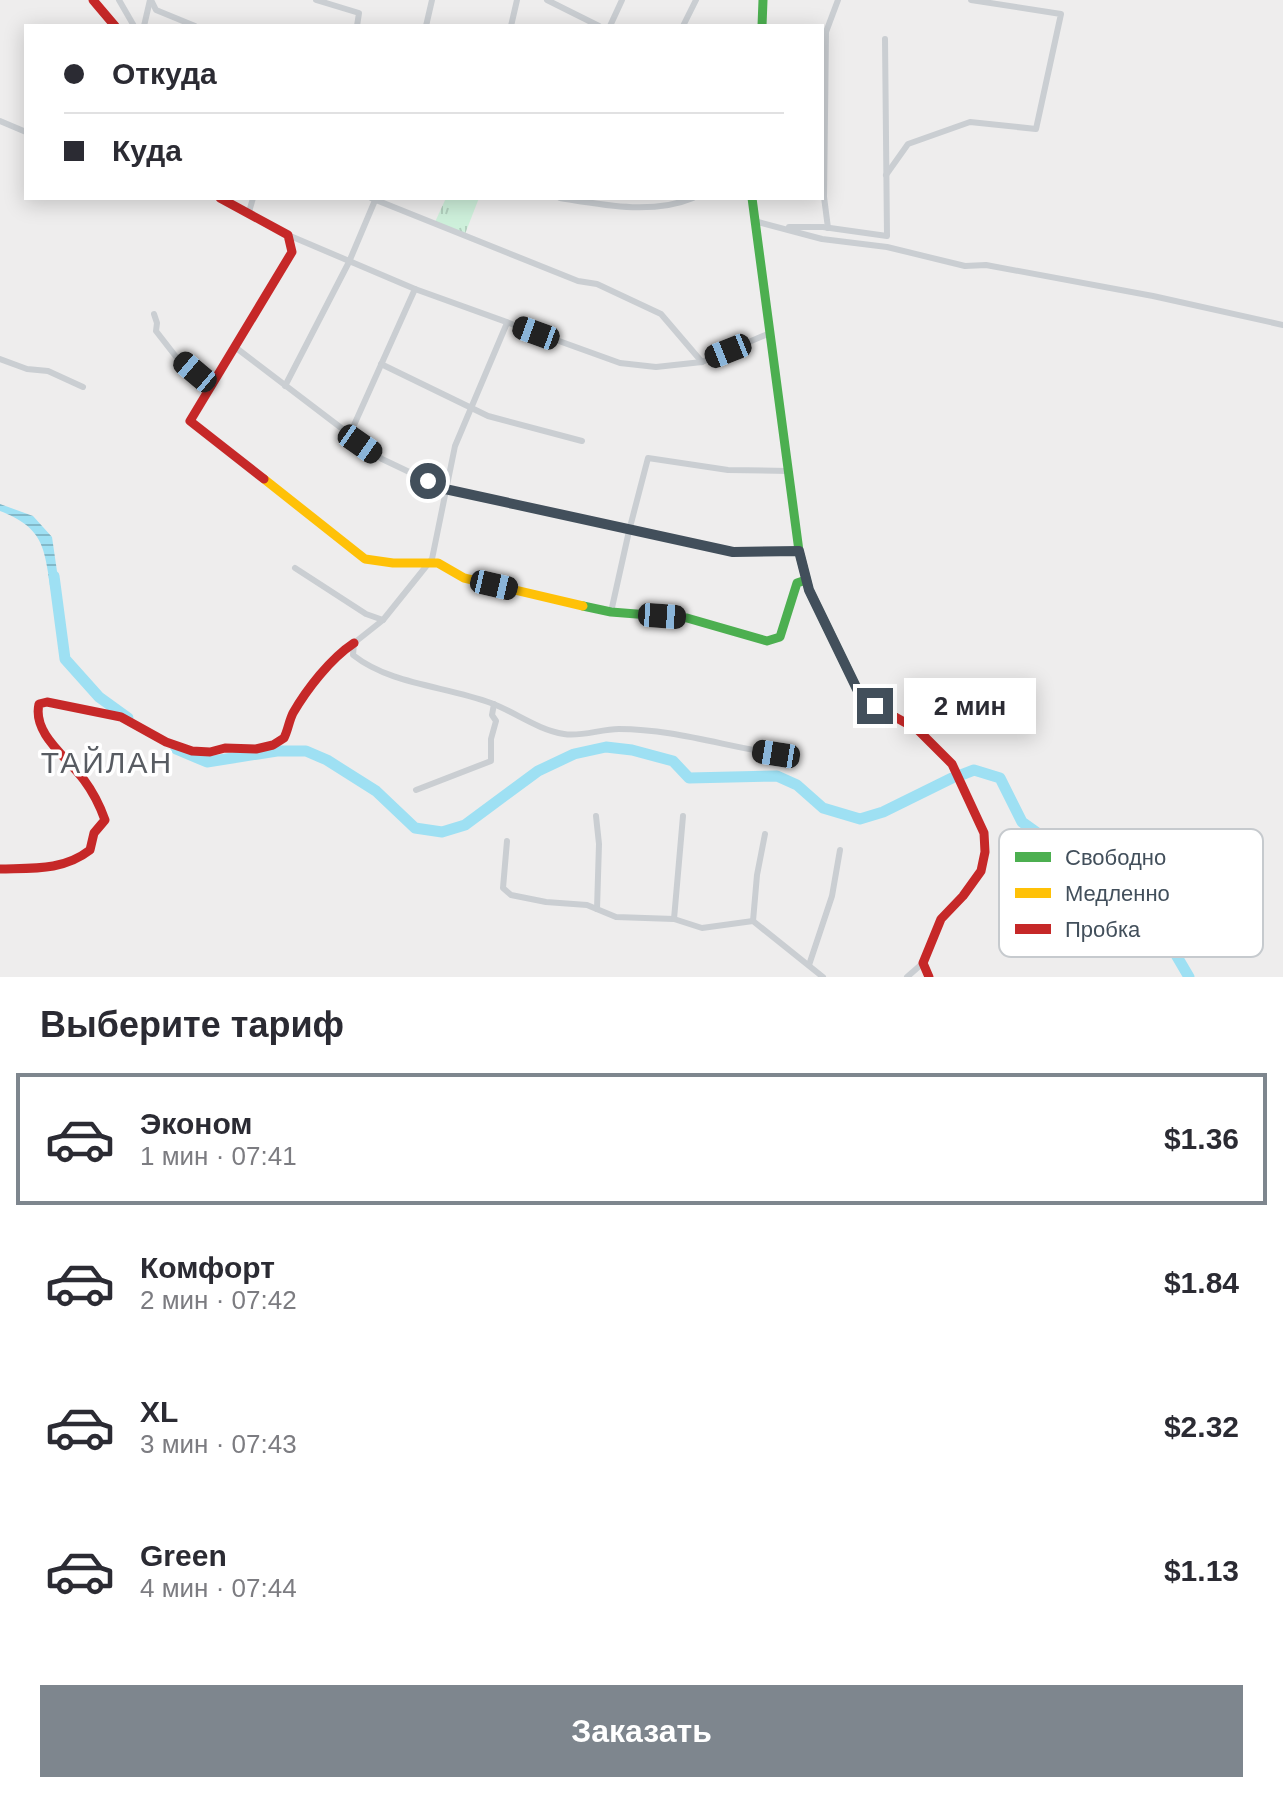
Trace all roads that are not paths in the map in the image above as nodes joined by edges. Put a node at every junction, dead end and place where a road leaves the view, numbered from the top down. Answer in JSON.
{"nodes":[{"id":1,"x":93,"y":0,"type":"edge"},
{"id":2,"x":119,"y":0,"type":"edge"},
{"id":3,"x":150,"y":0,"type":"edge"},
{"id":4,"x":316,"y":0,"type":"edge"},
{"id":5,"x":432,"y":0,"type":"edge"},
{"id":6,"x":517,"y":0,"type":"edge"},
{"id":7,"x":547,"y":0,"type":"edge"},
{"id":8,"x":622,"y":0,"type":"edge"},
{"id":9,"x":696,"y":0,"type":"edge"},
{"id":10,"x":763,"y":0,"type":"edge"},
{"id":11,"x":838,"y":0,"type":"edge"},
{"id":12,"x":971,"y":0,"type":"edge"},
{"id":13,"x":113,"y":24,"type":"edge"},
{"id":14,"x":133,"y":24,"type":"edge"},
{"id":15,"x":144,"y":24,"type":"edge"},
{"id":16,"x":190,"y":24,"type":"edge"},
{"id":17,"x":357,"y":24,"type":"edge"},
{"id":18,"x":426,"y":24,"type":"edge"},
{"id":19,"x":511,"y":24,"type":"edge"},
{"id":20,"x":595,"y":24,"type":"edge"},
{"id":21,"x":611,"y":24,"type":"edge"},
{"id":22,"x":684,"y":24,"type":"edge"},
{"id":23,"x":762,"y":24,"type":"edge"},
{"id":24,"x":885,"y":39,"type":"dead end"},
{"id":25,"x":0,"y":121,"type":"edge"},
{"id":26,"x":24,"y":131,"type":"edge"},
{"id":27,"x":886,"y":175,"type":"junction"},
{"id":28,"x":224,"y":200,"type":"edge"},
{"id":29,"x":252,"y":200,"type":"edge"},
{"id":30,"x":373,"y":200,"type":"edge"},
{"id":31,"x":379,"y":200,"type":"edge"},
{"id":32,"x":579,"y":200,"type":"edge"},
{"id":33,"x":643,"y":200,"type":"edge"},
{"id":34,"x":688,"y":200,"type":"edge"},
{"id":35,"x":752,"y":200,"type":"edge"},
{"id":36,"x":642,"y":208,"type":"junction"},
{"id":37,"x":249,"y":212,"type":"junction"},
{"id":38,"x":758,"y":222,"type":"junction"},
{"id":39,"x":778,"y":227,"type":"junction"},
{"id":40,"x":828,"y":228,"type":"junction"},
{"id":41,"x":288,"y":235,"type":"junction"},
{"id":42,"x":349,"y":262,"type":"junction"},
{"id":43,"x":415,"y":289,"type":"junction"},
{"id":44,"x":154,"y":314,"type":"dead end"},
{"id":45,"x":507,"y":323,"type":"junction"},
{"id":46,"x":1283,"y":325,"type":"edge"},
{"id":47,"x":772,"y":332,"type":"junction"},
{"id":48,"x":235,"y":347,"type":"junction"},
{"id":49,"x":0,"y":359,"type":"edge"},
{"id":50,"x":702,"y":362,"type":"junction"},
{"id":51,"x":381,"y":364,"type":"junction"},
{"id":52,"x":285,"y":386,"type":"junction"},
{"id":53,"x":83,"y":387,"type":"dead end"},
{"id":54,"x":212,"y":387,"type":"junction"},
{"id":55,"x":471,"y":408,"type":"junction"},
{"id":56,"x":350,"y":434,"type":"junction"},
{"id":57,"x":582,"y":441,"type":"dead end"},
{"id":58,"x":789,"y":471,"type":"junction"},
{"id":59,"x":445,"y":489,"type":"junction"},
{"id":60,"x":629,"y":531,"type":"junction"},
{"id":61,"x":799,"y":551,"type":"junction"},
{"id":62,"x":432,"y":559,"type":"junction"},
{"id":63,"x":295,"y":568,"type":"dead end"},
{"id":64,"x":806,"y":580,"type":"junction"},
{"id":65,"x":611,"y":612,"type":"junction"},
{"id":66,"x":383,"y":620,"type":"junction"},
{"id":67,"x":354,"y":643,"type":"junction"},
{"id":68,"x":494,"y":704,"type":"junction"},
{"id":69,"x":776,"y":754,"type":"dead end"},
{"id":70,"x":416,"y":790,"type":"dead end"},
{"id":71,"x":596,"y":816,"type":"dead end"},
{"id":72,"x":683,"y":816,"type":"dead end"},
{"id":73,"x":765,"y":834,"type":"dead end"},
{"id":74,"x":507,"y":841,"type":"dead end"},
{"id":75,"x":840,"y":850,"type":"dead end"},
{"id":76,"x":0,"y":869,"type":"edge"},
{"id":77,"x":597,"y":909,"type":"junction"},
{"id":78,"x":674,"y":919,"type":"junction"},
{"id":79,"x":753,"y":921,"type":"junction"},
{"id":80,"x":923,"y":963,"type":"junction"},
{"id":81,"x":809,"y":965,"type":"junction"},
{"id":82,"x":823,"y":977,"type":"edge"},
{"id":83,"x":907,"y":977,"type":"edge"},
{"id":84,"x":929,"y":977,"type":"edge"}],
"edges":[{"from":1,"to":13,"type":"street"},
{"from":2,"to":14,"type":"street"},
{"from":3,"to":15,"type":"street"},
{"from":3,"to":16,"type":"street"},
{"from":4,"to":17,"type":"street"},
{"from":5,"to":18,"type":"street"},
{"from":6,"to":19,"type":"street"},
{"from":7,"to":20,"type":"street"},
{"from":8,"to":21,"type":"street"},
{"from":9,"to":22,"type":"street"},
{"from":10,"to":23,"type":"street"},
{"from":11,"to":40,"type":"street"},
{"from":12,"to":27,"type":"street"},
{"from":24,"to":27,"type":"street"},
{"from":25,"to":26,"type":"street"},
{"from":27,"to":40,"type":"street"},
{"from":28,"to":37,"type":"street"},
{"from":29,"to":37,"type":"street"},
{"from":30,"to":42,"type":"street"},
{"from":31,"to":50,"type":"street"},
{"from":32,"to":36,"type":"street"},
{"from":33,"to":36,"type":"street"},
{"from":34,"to":36,"type":"street"},
{"from":35,"to":38,"type":"street"},
{"from":37,"to":41,"type":"street"},
{"from":38,"to":39,"type":"street"},
{"from":38,"to":47,"type":"street"},
{"from":39,"to":40,"type":"street"},
{"from":39,"to":46,"type":"street"},
{"from":41,"to":42,"type":"street"},
{"from":41,"to":48,"type":"street"},
{"from":42,"to":43,"type":"street"},
{"from":42,"to":52,"type":"street"},
{"from":43,"to":45,"type":"street"},
{"from":43,"to":51,"type":"street"},
{"from":44,"to":54,"type":"street"},
{"from":45,"to":50,"type":"street"},
{"from":45,"to":55,"type":"street"},
{"from":47,"to":50,"type":"street"},
{"from":47,"to":58,"type":"street"},
{"from":48,"to":52,"type":"street"},
{"from":48,"to":54,"type":"street"},
{"from":49,"to":53,"type":"street"},
{"from":51,"to":55,"type":"street"},
{"from":51,"to":56,"type":"street"},
{"from":52,"to":56,"type":"street"},
{"from":54,"to":62,"type":"street"},
{"from":55,"to":57,"type":"street"},
{"from":55,"to":59,"type":"street"},
{"from":56,"to":59,"type":"street"},
{"from":58,"to":60,"type":"street"},
{"from":58,"to":61,"type":"street"},
{"from":59,"to":60,"type":"street"},
{"from":59,"to":62,"type":"street"},
{"from":60,"to":61,"type":"street"},
{"from":60,"to":65,"type":"street"},
{"from":61,"to":64,"type":"street"},
{"from":62,"to":65,"type":"street"},
{"from":62,"to":66,"type":"street"},
{"from":63,"to":66,"type":"street"},
{"from":64,"to":65,"type":"street"},
{"from":64,"to":80,"type":"street"},
{"from":66,"to":67,"type":"street"},
{"from":67,"to":68,"type":"street"},
{"from":67,"to":76,"type":"street"},
{"from":68,"to":69,"type":"street"},
{"from":68,"to":70,"type":"street"},
{"from":71,"to":77,"type":"street"},
{"from":72,"to":78,"type":"street"},
{"from":73,"to":79,"type":"street"},
{"from":74,"to":77,"type":"street"},
{"from":75,"to":81,"type":"street"},
{"from":77,"to":78,"type":"street"},
{"from":78,"to":79,"type":"street"},
{"from":79,"to":81,"type":"street"},
{"from":80,"to":83,"type":"street"},
{"from":80,"to":84,"type":"street"},
{"from":81,"to":82,"type":"street"}]}
